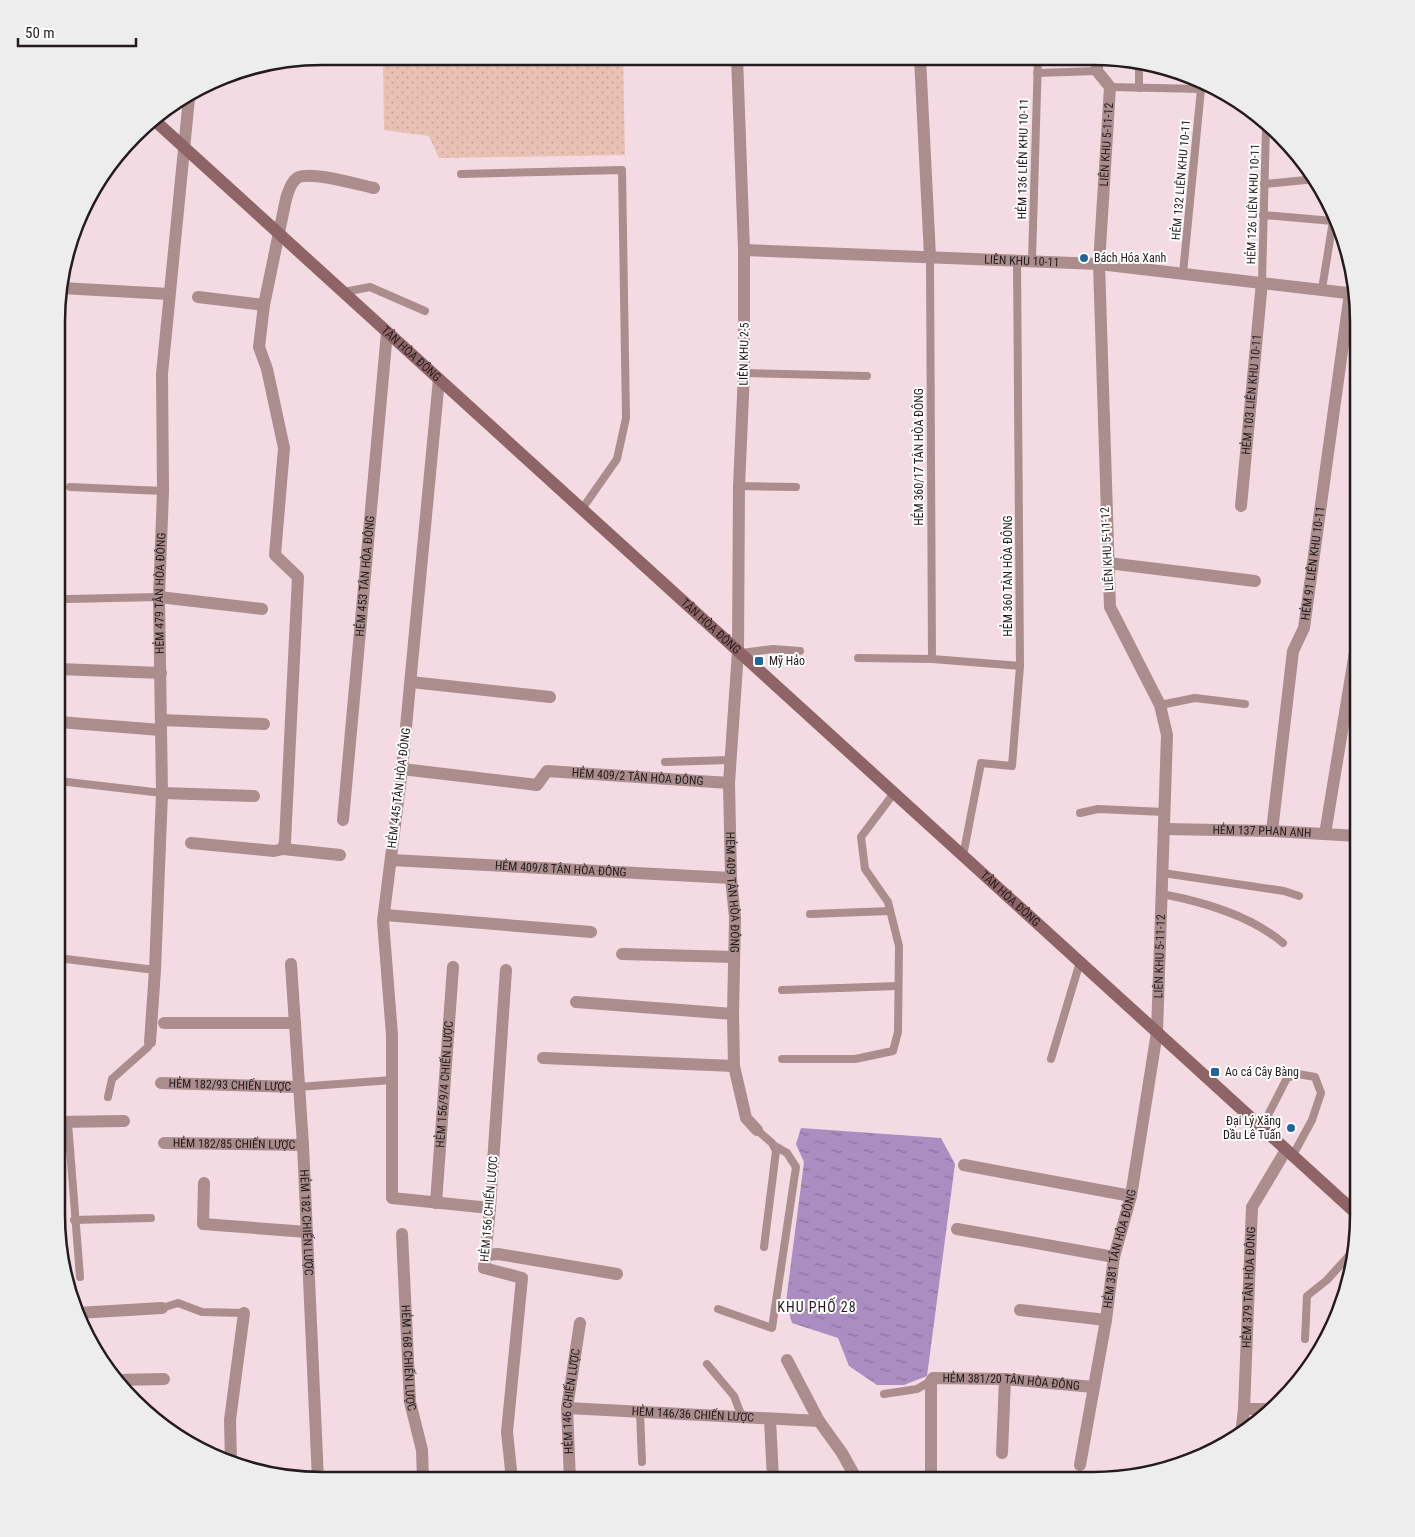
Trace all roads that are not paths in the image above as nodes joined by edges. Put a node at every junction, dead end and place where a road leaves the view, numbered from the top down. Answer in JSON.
{"nodes":[{"id":1,"x":737,"y":65,"type":"edge"},
{"id":2,"x":920,"y":65,"type":"edge"},
{"id":3,"x":1038,"y":65,"type":"edge"},
{"id":4,"x":1096,"y":65,"type":"edge"},
{"id":5,"x":1097,"y":65,"type":"edge"},
{"id":6,"x":1139,"y":69,"type":"edge"},
{"id":7,"x":1037,"y":73,"type":"junction"},
{"id":8,"x":1194,"y":86,"type":"edge"},
{"id":9,"x":1110,"y":87,"type":"junction"},
{"id":10,"x":1140,"y":88,"type":"junction"},
{"id":11,"x":1202,"y":90,"type":"edge"},
{"id":12,"x":189,"y":102,"type":"edge"},
{"id":13,"x":159,"y":124,"type":"edge"},
{"id":14,"x":1266,"y":132,"type":"edge"},
{"id":15,"x":186,"y":146,"type":"junction"},
{"id":16,"x":461,"y":174,"type":"dead end"},
{"id":17,"x":1307,"y":180,"type":"edge"},
{"id":18,"x":1264,"y":184,"type":"junction"},
{"id":19,"x":374,"y":188,"type":"dead end"},
{"id":20,"x":1263,"y":215,"type":"junction"},
{"id":21,"x":1329,"y":221,"type":"edge"},
{"id":22,"x":1332,"y":228,"type":"edge"},
{"id":23,"x":277,"y":231,"type":"junction"},
{"id":24,"x":744,"y":250,"type":"junction"},
{"id":25,"x":930,"y":256,"type":"junction"},
{"id":26,"x":1017,"y":260,"type":"junction"},
{"id":27,"x":1032,"y":260,"type":"junction"},
{"id":28,"x":1099,"y":264,"type":"junction"},
{"id":29,"x":1183,"y":273,"type":"junction"},
{"id":30,"x":1262,"y":282,"type":"junction"},
{"id":31,"x":67,"y":288,"type":"edge"},
{"id":32,"x":1322,"y":289,"type":"junction"},
{"id":33,"x":344,"y":292,"type":"junction"},
{"id":34,"x":1348,"y":292,"type":"edge"},
{"id":35,"x":169,"y":294,"type":"junction"},
{"id":36,"x":198,"y":297,"type":"dead end"},
{"id":37,"x":264,"y":305,"type":"junction"},
{"id":38,"x":425,"y":311,"type":"dead end"},
{"id":39,"x":1350,"y":316,"type":"edge"},
{"id":40,"x":387,"y":332,"type":"junction"},
{"id":41,"x":744,"y":372,"type":"junction"},
{"id":42,"x":867,"y":376,"type":"dead end"},
{"id":43,"x":439,"y":379,"type":"junction"},
{"id":44,"x":739,"y":486,"type":"junction"},
{"id":45,"x":70,"y":487,"type":"dead end"},
{"id":46,"x":796,"y":487,"type":"dead end"},
{"id":47,"x":164,"y":491,"type":"junction"},
{"id":48,"x":1241,"y":506,"type":"dead end"},
{"id":49,"x":582,"y":509,"type":"junction"},
{"id":50,"x":1108,"y":563,"type":"junction"},
{"id":51,"x":1255,"y":581,"type":"dead end"},
{"id":52,"x":159,"y":597,"type":"junction"},
{"id":53,"x":67,"y":599,"type":"dead end"},
{"id":54,"x":262,"y":609,"type":"dead end"},
{"id":55,"x":800,"y":650,"type":"dead end"},
{"id":56,"x":739,"y":652,"type":"junction"},
{"id":57,"x":858,"y":658,"type":"dead end"},
{"id":58,"x":932,"y":658,"type":"junction"},
{"id":59,"x":1020,"y":666,"type":"junction"},
{"id":60,"x":65,"y":669,"type":"edge"},
{"id":61,"x":161,"y":673,"type":"junction"},
{"id":62,"x":410,"y":682,"type":"junction"},
{"id":63,"x":1350,"y":682,"type":"edge"},
{"id":64,"x":550,"y":697,"type":"dead end"},
{"id":65,"x":1245,"y":704,"type":"dead end"},
{"id":66,"x":1160,"y":705,"type":"junction"},
{"id":67,"x":65,"y":722,"type":"edge"},
{"id":68,"x":264,"y":724,"type":"dead end"},
{"id":69,"x":161,"y":725,"type":"junction"},
{"id":70,"x":730,"y":760,"type":"junction"},
{"id":71,"x":665,"y":762,"type":"dead end"},
{"id":72,"x":402,"y":769,"type":"junction"},
{"id":73,"x":65,"y":782,"type":"edge"},
{"id":74,"x":729,"y":783,"type":"junction"},
{"id":75,"x":162,"y":793,"type":"junction"},
{"id":76,"x":894,"y":793,"type":"junction"},
{"id":77,"x":254,"y":796,"type":"dead end"},
{"id":78,"x":1164,"y":812,"type":"junction"},
{"id":79,"x":1080,"y":813,"type":"dead end"},
{"id":80,"x":343,"y":820,"type":"dead end"},
{"id":81,"x":1164,"y":829,"type":"junction"},
{"id":82,"x":1272,"y":830,"type":"junction"},
{"id":83,"x":1325,"y":834,"type":"junction"},
{"id":84,"x":1350,"y":836,"type":"edge"},
{"id":85,"x":191,"y":843,"type":"dead end"},
{"id":86,"x":283,"y":850,"type":"junction"},
{"id":87,"x":340,"y":855,"type":"dead end"},
{"id":88,"x":963,"y":856,"type":"junction"},
{"id":89,"x":390,"y":860,"type":"junction"},
{"id":90,"x":1163,"y":873,"type":"junction"},
{"id":91,"x":731,"y":878,"type":"junction"},
{"id":92,"x":1162,"y":894,"type":"junction"},
{"id":93,"x":1299,"y":896,"type":"dead end"},
{"id":94,"x":890,"y":911,"type":"junction"},
{"id":95,"x":810,"y":914,"type":"dead end"},
{"id":96,"x":385,"y":915,"type":"junction"},
{"id":97,"x":591,"y":932,"type":"dead end"},
{"id":98,"x":1283,"y":943,"type":"dead end"},
{"id":99,"x":622,"y":954,"type":"dead end"},
{"id":100,"x":734,"y":957,"type":"junction"},
{"id":101,"x":65,"y":959,"type":"edge"},
{"id":102,"x":1080,"y":962,"type":"junction"},
{"id":103,"x":291,"y":964,"type":"dead end"},
{"id":104,"x":454,"y":967,"type":"dead end"},
{"id":105,"x":156,"y":970,"type":"junction"},
{"id":106,"x":506,"y":970,"type":"dead end"},
{"id":107,"x":898,"y":986,"type":"junction"},
{"id":108,"x":782,"y":990,"type":"dead end"},
{"id":109,"x":576,"y":1002,"type":"dead end"},
{"id":110,"x":733,"y":1014,"type":"junction"},
{"id":111,"x":164,"y":1023,"type":"dead end"},
{"id":112,"x":295,"y":1023,"type":"junction"},
{"id":113,"x":1157,"y":1032,"type":"junction"},
{"id":114,"x":150,"y":1042,"type":"joint"},
{"id":115,"x":543,"y":1058,"type":"dead end"},
{"id":116,"x":782,"y":1059,"type":"dead end"},
{"id":117,"x":1051,"y":1059,"type":"dead end"},
{"id":118,"x":734,"y":1066,"type":"junction"},
{"id":119,"x":392,"y":1080,"type":"junction"},
{"id":120,"x":161,"y":1083,"type":"dead end"},
{"id":121,"x":298,"y":1087,"type":"junction"},
{"id":122,"x":108,"y":1097,"type":"dead end"},
{"id":123,"x":124,"y":1121,"type":"dead end"},
{"id":124,"x":65,"y":1123,"type":"edge"},
{"id":125,"x":1262,"y":1127,"type":"junction"},
{"id":126,"x":756,"y":1130,"type":"joint"},
{"id":127,"x":65,"y":1141,"type":"edge"},
{"id":128,"x":164,"y":1143,"type":"dead end"},
{"id":129,"x":303,"y":1145,"type":"junction"},
{"id":130,"x":775,"y":1146,"type":"junction"},
{"id":131,"x":1290,"y":1153,"type":"junction"},
{"id":132,"x":964,"y":1165,"type":"dead end"},
{"id":133,"x":204,"y":1182,"type":"dead end"},
{"id":134,"x":1131,"y":1196,"type":"junction"},
{"id":135,"x":436,"y":1203,"type":"junction"},
{"id":136,"x":490,"y":1208,"type":"junction"},
{"id":137,"x":1350,"y":1208,"type":"edge"},
{"id":138,"x":151,"y":1218,"type":"dead end"},
{"id":139,"x":74,"y":1220,"type":"junction"},
{"id":140,"x":957,"y":1229,"type":"dead end"},
{"id":141,"x":307,"y":1232,"type":"junction"},
{"id":142,"x":402,"y":1234,"type":"dead end"},
{"id":143,"x":764,"y":1248,"type":"dead end"},
{"id":144,"x":486,"y":1255,"type":"junction"},
{"id":145,"x":1114,"y":1257,"type":"junction"},
{"id":146,"x":1346,"y":1260,"type":"edge"},
{"id":147,"x":617,"y":1274,"type":"dead end"},
{"id":148,"x":80,"y":1277,"type":"dead end"},
{"id":149,"x":162,"y":1308,"type":"joint"},
{"id":150,"x":718,"y":1309,"type":"dead end"},
{"id":151,"x":1020,"y":1310,"type":"dead end"},
{"id":152,"x":85,"y":1313,"type":"edge"},
{"id":153,"x":244,"y":1313,"type":"joint"},
{"id":154,"x":1106,"y":1320,"type":"junction"},
{"id":155,"x":580,"y":1323,"type":"dead end"},
{"id":156,"x":1305,"y":1339,"type":"dead end"},
{"id":157,"x":787,"y":1360,"type":"dead end"},
{"id":158,"x":708,"y":1364,"type":"dead end"},
{"id":159,"x":164,"y":1379,"type":"dead end"},
{"id":160,"x":1005,"y":1379,"type":"junction"},
{"id":161,"x":125,"y":1380,"type":"edge"},
{"id":162,"x":931,"y":1381,"type":"junction"},
{"id":163,"x":1093,"y":1388,"type":"junction"},
{"id":164,"x":884,"y":1394,"type":"dead end"},
{"id":165,"x":567,"y":1408,"type":"junction"},
{"id":166,"x":1244,"y":1409,"type":"junction"},
{"id":167,"x":1261,"y":1409,"type":"edge"},
{"id":168,"x":640,"y":1412,"type":"junction"},
{"id":169,"x":742,"y":1417,"type":"junction"},
{"id":170,"x":770,"y":1419,"type":"junction"},
{"id":171,"x":819,"y":1422,"type":"junction"},
{"id":172,"x":1242,"y":1424,"type":"edge"},
{"id":173,"x":1002,"y":1453,"type":"dead end"},
{"id":174,"x":231,"y":1455,"type":"edge"},
{"id":175,"x":642,"y":1462,"type":"dead end"},
{"id":176,"x":1080,"y":1465,"type":"dead end"},
{"id":177,"x":318,"y":1472,"type":"edge"},
{"id":178,"x":423,"y":1472,"type":"edge"},
{"id":179,"x":511,"y":1472,"type":"edge"},
{"id":180,"x":570,"y":1472,"type":"edge"},
{"id":181,"x":773,"y":1472,"type":"edge"},
{"id":182,"x":853,"y":1472,"type":"edge"},
{"id":183,"x":931,"y":1472,"type":"edge"}],
"edges":[{"from":1,"to":24,"type":"street","name":"LIÊN KHU 2-5"},
{"from":2,"to":25,"type":"street"},
{"from":3,"to":7,"type":"lane","name":"HẺM 136 LIÊN KHU 10-11"},
{"from":4,"to":7,"type":"lane"},
{"from":5,"to":9,"type":"street","name":"LIÊN KHU 5-11-12"},
{"from":6,"to":10,"type":"lane"},
{"from":7,"to":27,"type":"lane","name":"HẺM 136 LIÊN KHU 10-11"},
{"from":8,"to":10,"type":"lane"},
{"from":9,"to":10,"type":"lane"},
{"from":9,"to":28,"type":"street","name":"LIÊN KHU 5-11-12"},
{"from":11,"to":29,"type":"lane","name":"HẺM 132 LIÊN KHU 10-11"},
{"from":12,"to":15,"type":"street","name":"HẺM 479 TÂN HÒA ĐÔNG"},
{"from":13,"to":15,"type":"street","name":"TÂN HÒA ĐÔNG"},
{"from":14,"to":18,"type":"lane","name":"HẺM 126 LIÊN KHU 10-11"},
{"from":15,"to":23,"type":"street","name":"TÂN HÒA ĐÔNG"},
{"from":15,"to":35,"type":"street","name":"HẺM 479 TÂN HÒA ĐÔNG"},
{"from":16,"to":49,"type":"lane"},
{"from":17,"to":18,"type":"lane"},
{"from":18,"to":20,"type":"lane","name":"HẺM 126 LIÊN KHU 10-11"},
{"from":19,"to":23,"type":"street"},
{"from":20,"to":21,"type":"lane"},
{"from":20,"to":30,"type":"lane","name":"HẺM 126 LIÊN KHU 10-11"},
{"from":22,"to":32,"type":"lane"},
{"from":23,"to":33,"type":"street","name":"TÂN HÒA ĐÔNG"},
{"from":23,"to":37,"type":"street"},
{"from":24,"to":25,"type":"street","name":"LIÊN KHU 10-11"},
{"from":24,"to":41,"type":"street","name":"LIÊN KHU 2-5"},
{"from":25,"to":26,"type":"street","name":"LIÊN KHU 10-11"},
{"from":25,"to":58,"type":"lane","name":"HẺM 360/17 TÂN HÒA ĐÔNG"},
{"from":26,"to":27,"type":"street","name":"LIÊN KHU 10-11"},
{"from":26,"to":59,"type":"lane","name":"HẺM 360 TÂN HÒA ĐÔNG"},
{"from":27,"to":28,"type":"street","name":"LIÊN KHU 10-11"},
{"from":28,"to":29,"type":"street","name":"LIÊN KHU 10-11"},
{"from":28,"to":50,"type":"street","name":"LIÊN KHU 5-11-12"},
{"from":29,"to":30,"type":"street","name":"LIÊN KHU 10-11"},
{"from":30,"to":32,"type":"street","name":"LIÊN KHU 10-11"},
{"from":30,"to":48,"type":"street","name":"HẺM 103 LIÊN KHU 10-11"},
{"from":31,"to":35,"type":"street"},
{"from":32,"to":34,"type":"street","name":"LIÊN KHU 10-11"},
{"from":33,"to":38,"type":"lane"},
{"from":33,"to":40,"type":"street","name":"TÂN HÒA ĐÔNG"},
{"from":35,"to":47,"type":"street","name":"HẺM 479 TÂN HÒA ĐÔNG"},
{"from":36,"to":37,"type":"street"},
{"from":37,"to":86,"type":"street"},
{"from":39,"to":82,"type":"street","name":"HẺM 91 LIÊN KHU 10-11"},
{"from":40,"to":43,"type":"street","name":"TÂN HÒA ĐÔNG"},
{"from":40,"to":80,"type":"street","name":"HẺM 453 TÂN HÒA ĐÔNG"},
{"from":41,"to":42,"type":"lane"},
{"from":41,"to":44,"type":"street","name":"LIÊN KHU 2-5"},
{"from":43,"to":49,"type":"street","name":"TÂN HÒA ĐÔNG"},
{"from":43,"to":62,"type":"street","name":"HẺM 445 TÂN HÒA ĐÔNG"},
{"from":44,"to":46,"type":"lane"},
{"from":44,"to":56,"type":"street","name":"LIÊN KHU 2-5"},
{"from":45,"to":47,"type":"lane"},
{"from":47,"to":52,"type":"street","name":"HẺM 479 TÂN HÒA ĐÔNG"},
{"from":49,"to":56,"type":"street","name":"TÂN HÒA ĐÔNG"},
{"from":50,"to":51,"type":"street"},
{"from":50,"to":66,"type":"street","name":"LIÊN KHU 5-11-12"},
{"from":52,"to":53,"type":"lane"},
{"from":52,"to":54,"type":"street"},
{"from":52,"to":61,"type":"street","name":"HẺM 479 TÂN HÒA ĐÔNG"},
{"from":55,"to":56,"type":"lane"},
{"from":56,"to":70,"type":"street","name":"HẺM 409 TÂN HÒA ĐÔNG"},
{"from":56,"to":76,"type":"street","name":"TÂN HÒA ĐÔNG"},
{"from":57,"to":58,"type":"lane"},
{"from":58,"to":59,"type":"lane"},
{"from":59,"to":88,"type":"lane","name":"HẺM 360 TÂN HÒA ĐÔNG"},
{"from":60,"to":61,"type":"street"},
{"from":61,"to":69,"type":"street","name":"HẺM 479 TÂN HÒA ĐÔNG"},
{"from":62,"to":64,"type":"street"},
{"from":62,"to":72,"type":"street","name":"HẺM 445 TÂN HÒA ĐÔNG"},
{"from":63,"to":83,"type":"street"},
{"from":65,"to":66,"type":"lane"},
{"from":66,"to":78,"type":"street","name":"LIÊN KHU 5-11-12"},
{"from":67,"to":69,"type":"street"},
{"from":68,"to":69,"type":"street"},
{"from":69,"to":75,"type":"street","name":"HẺM 479 TÂN HÒA ĐÔNG"},
{"from":70,"to":71,"type":"lane"},
{"from":70,"to":74,"type":"street","name":"HẺM 409 TÂN HÒA ĐÔNG"},
{"from":72,"to":74,"type":"street","name":"HẺM 409/2 TÂN HÒA ĐÔNG"},
{"from":72,"to":89,"type":"street","name":"HẺM 445 TÂN HÒA ĐÔNG"},
{"from":73,"to":75,"type":"lane"},
{"from":74,"to":91,"type":"street","name":"HẺM 409 TÂN HÒA ĐÔNG"},
{"from":75,"to":77,"type":"street"},
{"from":75,"to":105,"type":"street","name":"HẺM 479 TÂN HÒA ĐÔNG"},
{"from":76,"to":88,"type":"street","name":"TÂN HÒA ĐÔNG"},
{"from":76,"to":94,"type":"lane"},
{"from":78,"to":79,"type":"lane"},
{"from":78,"to":81,"type":"street","name":"LIÊN KHU 5-11-12"},
{"from":81,"to":82,"type":"street","name":"HẺM 137 PHAN ANH"},
{"from":81,"to":90,"type":"street","name":"LIÊN KHU 5-11-12"},
{"from":82,"to":83,"type":"street","name":"HẺM 137 PHAN ANH"},
{"from":83,"to":84,"type":"street","name":"HẺM 137 PHAN ANH"},
{"from":85,"to":86,"type":"street"},
{"from":86,"to":87,"type":"street"},
{"from":88,"to":102,"type":"street","name":"TÂN HÒA ĐÔNG"},
{"from":89,"to":91,"type":"street","name":"HẺM 409/8 TÂN HÒA ĐÔNG"},
{"from":89,"to":96,"type":"street","name":"HẺM 445 TÂN HÒA ĐÔNG"},
{"from":90,"to":92,"type":"street","name":"LIÊN KHU 5-11-12"},
{"from":90,"to":93,"type":"lane"},
{"from":91,"to":100,"type":"street","name":"HẺM 409 TÂN HÒA ĐÔNG"},
{"from":92,"to":98,"type":"lane"},
{"from":92,"to":113,"type":"street","name":"LIÊN KHU 5-11-12"},
{"from":94,"to":95,"type":"lane"},
{"from":94,"to":107,"type":"lane"},
{"from":96,"to":97,"type":"street"},
{"from":96,"to":119,"type":"street","name":"HẺM 445 TÂN HÒA ĐÔNG"},
{"from":99,"to":100,"type":"street"},
{"from":100,"to":110,"type":"street","name":"HẺM 409 TÂN HÒA ĐÔNG"},
{"from":101,"to":105,"type":"lane"},
{"from":102,"to":113,"type":"street","name":"TÂN HÒA ĐÔNG"},
{"from":102,"to":117,"type":"lane"},
{"from":103,"to":112,"type":"street","name":"HẺM 182 CHIẾN LƯỢC"},
{"from":104,"to":135,"type":"street","name":"HẺM 156/9/4 CHIẾN LƯỢC"},
{"from":105,"to":114,"type":"street","name":"HẺM 479 TÂN HÒA ĐÔNG"},
{"from":106,"to":136,"type":"street","name":"HẺM 156 CHIẾN LƯỢC"},
{"from":107,"to":108,"type":"lane"},
{"from":107,"to":116,"type":"lane"},
{"from":109,"to":110,"type":"street"},
{"from":110,"to":118,"type":"street","name":"HẺM 409 TÂN HÒA ĐÔNG"},
{"from":111,"to":112,"type":"street"},
{"from":112,"to":121,"type":"street","name":"HẺM 182 CHIẾN LƯỢC"},
{"from":113,"to":125,"type":"street","name":"TÂN HÒA ĐÔNG"},
{"from":113,"to":134,"type":"street","name":"HẺM 381 TÂN HÒA ĐÔNG"},
{"from":114,"to":122,"type":"lane"},
{"from":115,"to":118,"type":"street"},
{"from":118,"to":126,"type":"street","name":"HẺM 409 TÂN HÒA ĐÔNG"},
{"from":119,"to":121,"type":"lane"},
{"from":119,"to":135,"type":"street","name":"HẺM 445 TÂN HÒA ĐÔNG"},
{"from":120,"to":121,"type":"street","name":"HẺM 182/93 CHIẾN LƯỢC"},
{"from":121,"to":129,"type":"street","name":"HẺM 182 CHIẾN LƯỢC"},
{"from":123,"to":124,"type":"street"},
{"from":125,"to":131,"type":"street","name":"TÂN HÒA ĐÔNG"},
{"from":125,"to":131,"type":"lane"},
{"from":126,"to":130,"type":"lane"},
{"from":127,"to":139,"type":"lane"},
{"from":128,"to":129,"type":"street","name":"HẺM 182/85 CHIẾN LƯỢC"},
{"from":129,"to":141,"type":"street","name":"HẺM 182 CHIẾN LƯỢC"},
{"from":130,"to":143,"type":"lane"},
{"from":130,"to":150,"type":"lane"},
{"from":131,"to":137,"type":"street","name":"TÂN HÒA ĐÔNG"},
{"from":131,"to":166,"type":"street","name":"HẺM 379 TÂN HÒA ĐÔNG"},
{"from":132,"to":134,"type":"street"},
{"from":133,"to":141,"type":"street"},
{"from":134,"to":145,"type":"street","name":"HẺM 381 TÂN HÒA ĐÔNG"},
{"from":135,"to":136,"type":"street"},
{"from":136,"to":144,"type":"street","name":"HẺM 156 CHIẾN LƯỢC"},
{"from":138,"to":139,"type":"lane"},
{"from":139,"to":148,"type":"lane"},
{"from":140,"to":145,"type":"street"},
{"from":141,"to":177,"type":"street","name":"HẺM 182 CHIẾN LƯỢC"},
{"from":142,"to":178,"type":"street","name":"HẺM 168 CHIẾN LƯỢC"},
{"from":144,"to":147,"type":"street"},
{"from":144,"to":179,"type":"street","name":"HẺM 156 CHIẾN LƯỢC"},
{"from":145,"to":154,"type":"street","name":"HẺM 381 TÂN HÒA ĐÔNG"},
{"from":146,"to":156,"type":"lane"},
{"from":149,"to":152,"type":"street"},
{"from":149,"to":153,"type":"lane"},
{"from":151,"to":154,"type":"street"},
{"from":153,"to":174,"type":"street"},
{"from":154,"to":163,"type":"street","name":"HẺM 381 TÂN HÒA ĐÔNG"},
{"from":155,"to":165,"type":"street","name":"HẺM 146 CHIẾN LƯỢC"},
{"from":157,"to":171,"type":"street"},
{"from":158,"to":169,"type":"lane"},
{"from":159,"to":161,"type":"street"},
{"from":160,"to":162,"type":"street","name":"HẺM 381/20 TÂN HÒA ĐÔNG"},
{"from":160,"to":163,"type":"street","name":"HẺM 381/20 TÂN HÒA ĐÔNG"},
{"from":160,"to":173,"type":"street"},
{"from":162,"to":164,"type":"lane"},
{"from":162,"to":183,"type":"street"},
{"from":163,"to":176,"type":"street","name":"HẺM 381 TÂN HÒA ĐÔNG"},
{"from":165,"to":168,"type":"street","name":"HẺM 146/36 CHIẾN LƯỢC"},
{"from":165,"to":180,"type":"street","name":"HẺM 146 CHIẾN LƯỢC"},
{"from":166,"to":167,"type":"street"},
{"from":166,"to":172,"type":"street","name":"HẺM 379 TÂN HÒA ĐÔNG"},
{"from":168,"to":169,"type":"street","name":"HẺM 146/36 CHIẾN LƯỢC"},
{"from":168,"to":175,"type":"lane"},
{"from":169,"to":170,"type":"street","name":"HẺM 146/36 CHIẾN LƯỢC"},
{"from":170,"to":171,"type":"street","name":"HẺM 146/36 CHIẾN LƯỢC"},
{"from":170,"to":181,"type":"street"},
{"from":171,"to":182,"type":"street"}]}
